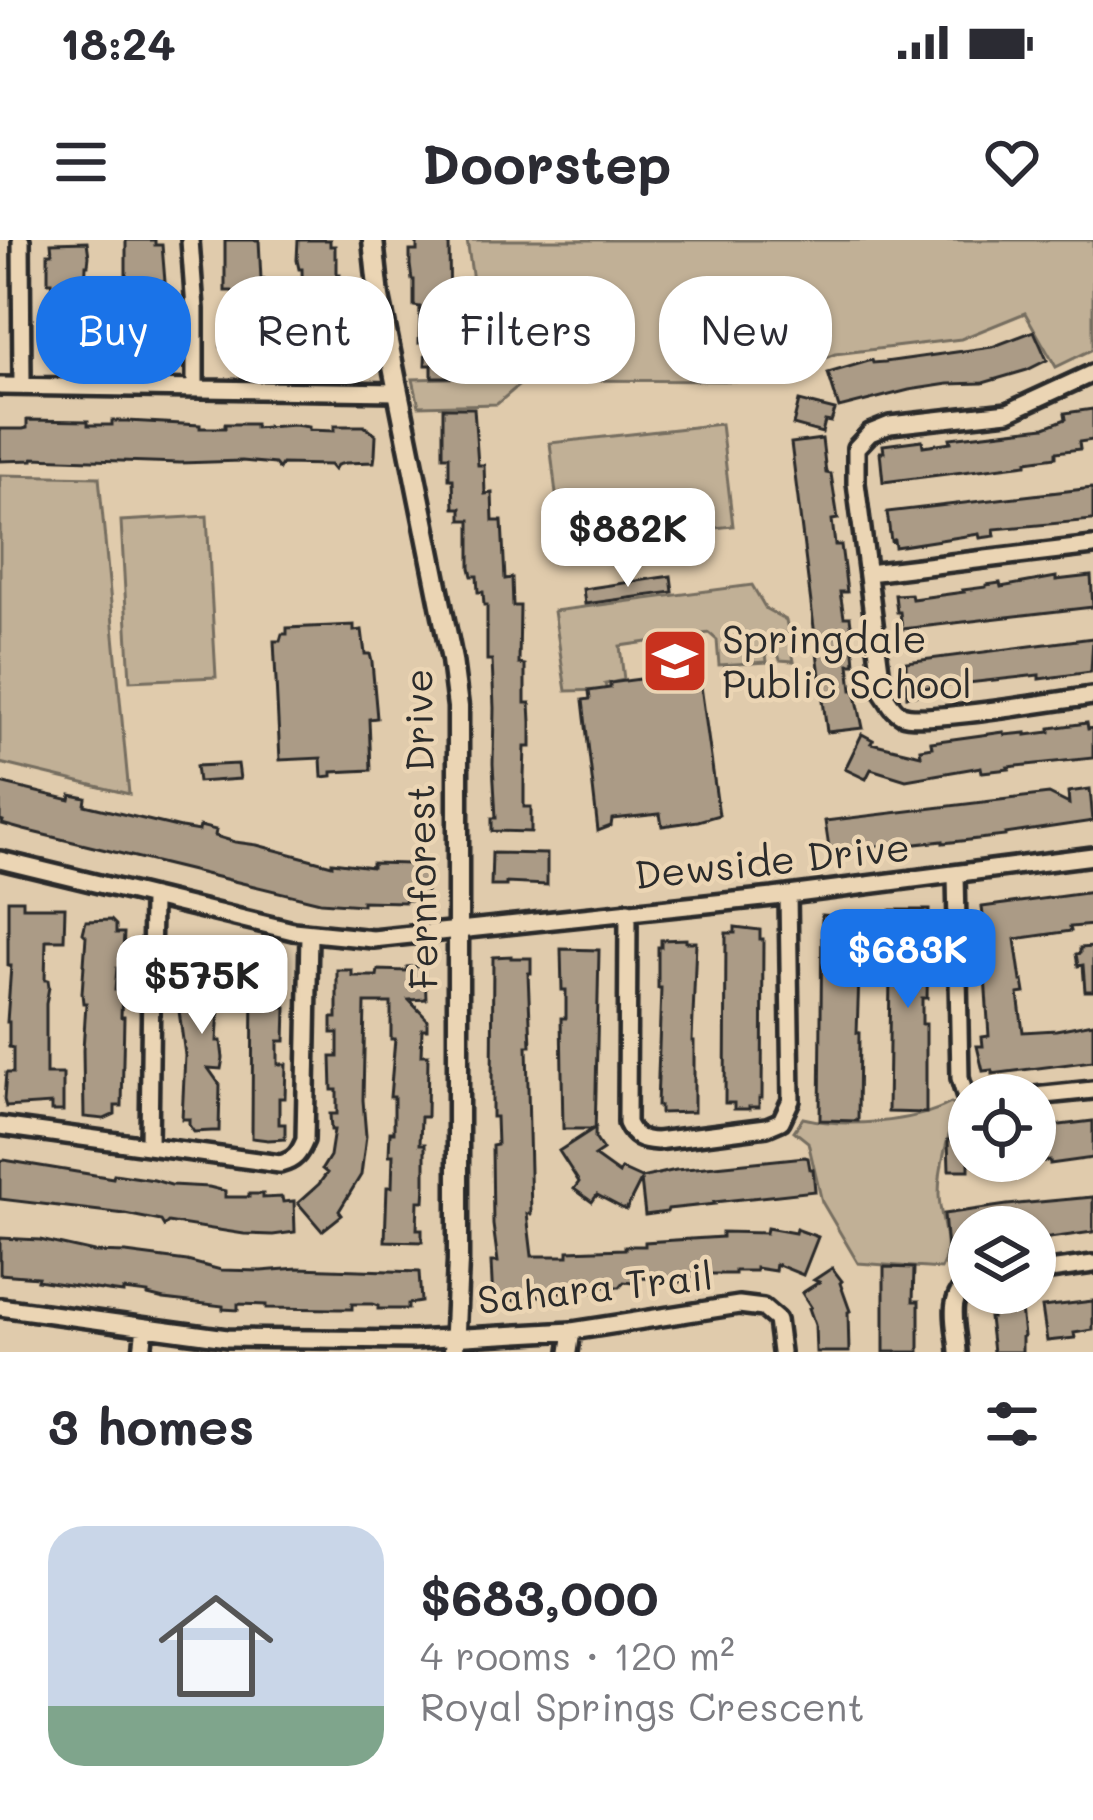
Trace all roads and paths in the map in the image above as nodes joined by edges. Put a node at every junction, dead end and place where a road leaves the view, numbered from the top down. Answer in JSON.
{"nodes":[{"id":1,"x":21,"y":240,"type":"edge"},
{"id":2,"x":190,"y":240,"type":"edge"},
{"id":3,"x":373,"y":240,"type":"edge"},
{"id":4,"x":1093,"y":373,"type":"edge"},
{"id":5,"x":22,"y":384,"type":"junction"},
{"id":6,"x":0,"y":386,"type":"edge"},
{"id":7,"x":195,"y":389,"type":"junction"},
{"id":8,"x":398,"y":392,"type":"junction"},
{"id":9,"x":1093,"y":546,"type":"edge"},
{"id":10,"x":868,"y":573,"type":"junction"},
{"id":11,"x":1093,"y":696,"type":"edge"},
{"id":12,"x":1093,"y":856,"type":"edge"},
{"id":13,"x":0,"y":860,"type":"edge"},
{"id":14,"x":956,"y":874,"type":"junction"},
{"id":15,"x":788,"y":895,"type":"junction"},
{"id":16,"x":152,"y":897,"type":"junction"},
{"id":17,"x":628,"y":910,"type":"junction"},
{"id":18,"x":458,"y":930,"type":"junction"},
{"id":19,"x":309,"y":934,"type":"junction"},
{"id":20,"x":960,"y":1074,"type":"edge"},
{"id":21,"x":1093,"y":1090,"type":"edge"},
{"id":22,"x":1056,"y":1094,"type":"edge"},
{"id":23,"x":0,"y":1126,"type":"edge"},
{"id":24,"x":148,"y":1145,"type":"junction"},
{"id":25,"x":1093,"y":1264,"type":"edge"},
{"id":26,"x":1056,"y":1269,"type":"edge"},
{"id":27,"x":0,"y":1307,"type":"edge"},
{"id":28,"x":955,"y":1314,"type":"edge"},
{"id":29,"x":145,"y":1327,"type":"junction"},
{"id":30,"x":572,"y":1330,"type":"junction"},
{"id":31,"x":455,"y":1344,"type":"edge"},
{"id":32,"x":142,"y":1352,"type":"edge"},
{"id":33,"x":569,"y":1352,"type":"edge"},
{"id":34,"x":781,"y":1352,"type":"edge"},
{"id":35,"x":958,"y":1352,"type":"edge"}],
"edges":[{"from":1,"to":5,"type":"street"},
{"from":2,"to":7,"type":"street"},
{"from":3,"to":8,"type":"street","name":"Fernforest Drive"},
{"from":4,"to":10,"type":"street"},
{"from":5,"to":6,"type":"street"},
{"from":5,"to":7,"type":"street"},
{"from":7,"to":8,"type":"street"},
{"from":8,"to":18,"type":"street","name":"Fernforest Drive"},
{"from":9,"to":10,"type":"street"},
{"from":10,"to":11,"type":"street"},
{"from":12,"to":14,"type":"street","name":"Dewside Drive"},
{"from":13,"to":16,"type":"street","name":"Dewside Drive"},
{"from":14,"to":15,"type":"street","name":"Dewside Drive"},
{"from":14,"to":20,"type":"street"},
{"from":15,"to":17,"type":"street","name":"Dewside Drive"},
{"from":15,"to":17,"type":"street"},
{"from":16,"to":19,"type":"street","name":"Dewside Drive"},
{"from":16,"to":24,"type":"street"},
{"from":17,"to":18,"type":"street","name":"Dewside Drive"},
{"from":18,"to":19,"type":"street","name":"Dewside Drive"},
{"from":18,"to":31,"type":"street","name":"Fernforest Drive"},
{"from":19,"to":24,"type":"street"},
{"from":21,"to":22,"type":"street"},
{"from":23,"to":24,"type":"street"},
{"from":25,"to":26,"type":"street"},
{"from":27,"to":29,"type":"street","name":"Sahara Trail"},
{"from":28,"to":35,"type":"street"},
{"from":29,"to":31,"type":"street","name":"Sahara Trail"},
{"from":29,"to":32,"type":"street"},
{"from":30,"to":31,"type":"street","name":"Sahara Trail"},
{"from":30,"to":33,"type":"street"},
{"from":30,"to":34,"type":"street","name":"Sahara Trail"}]}
